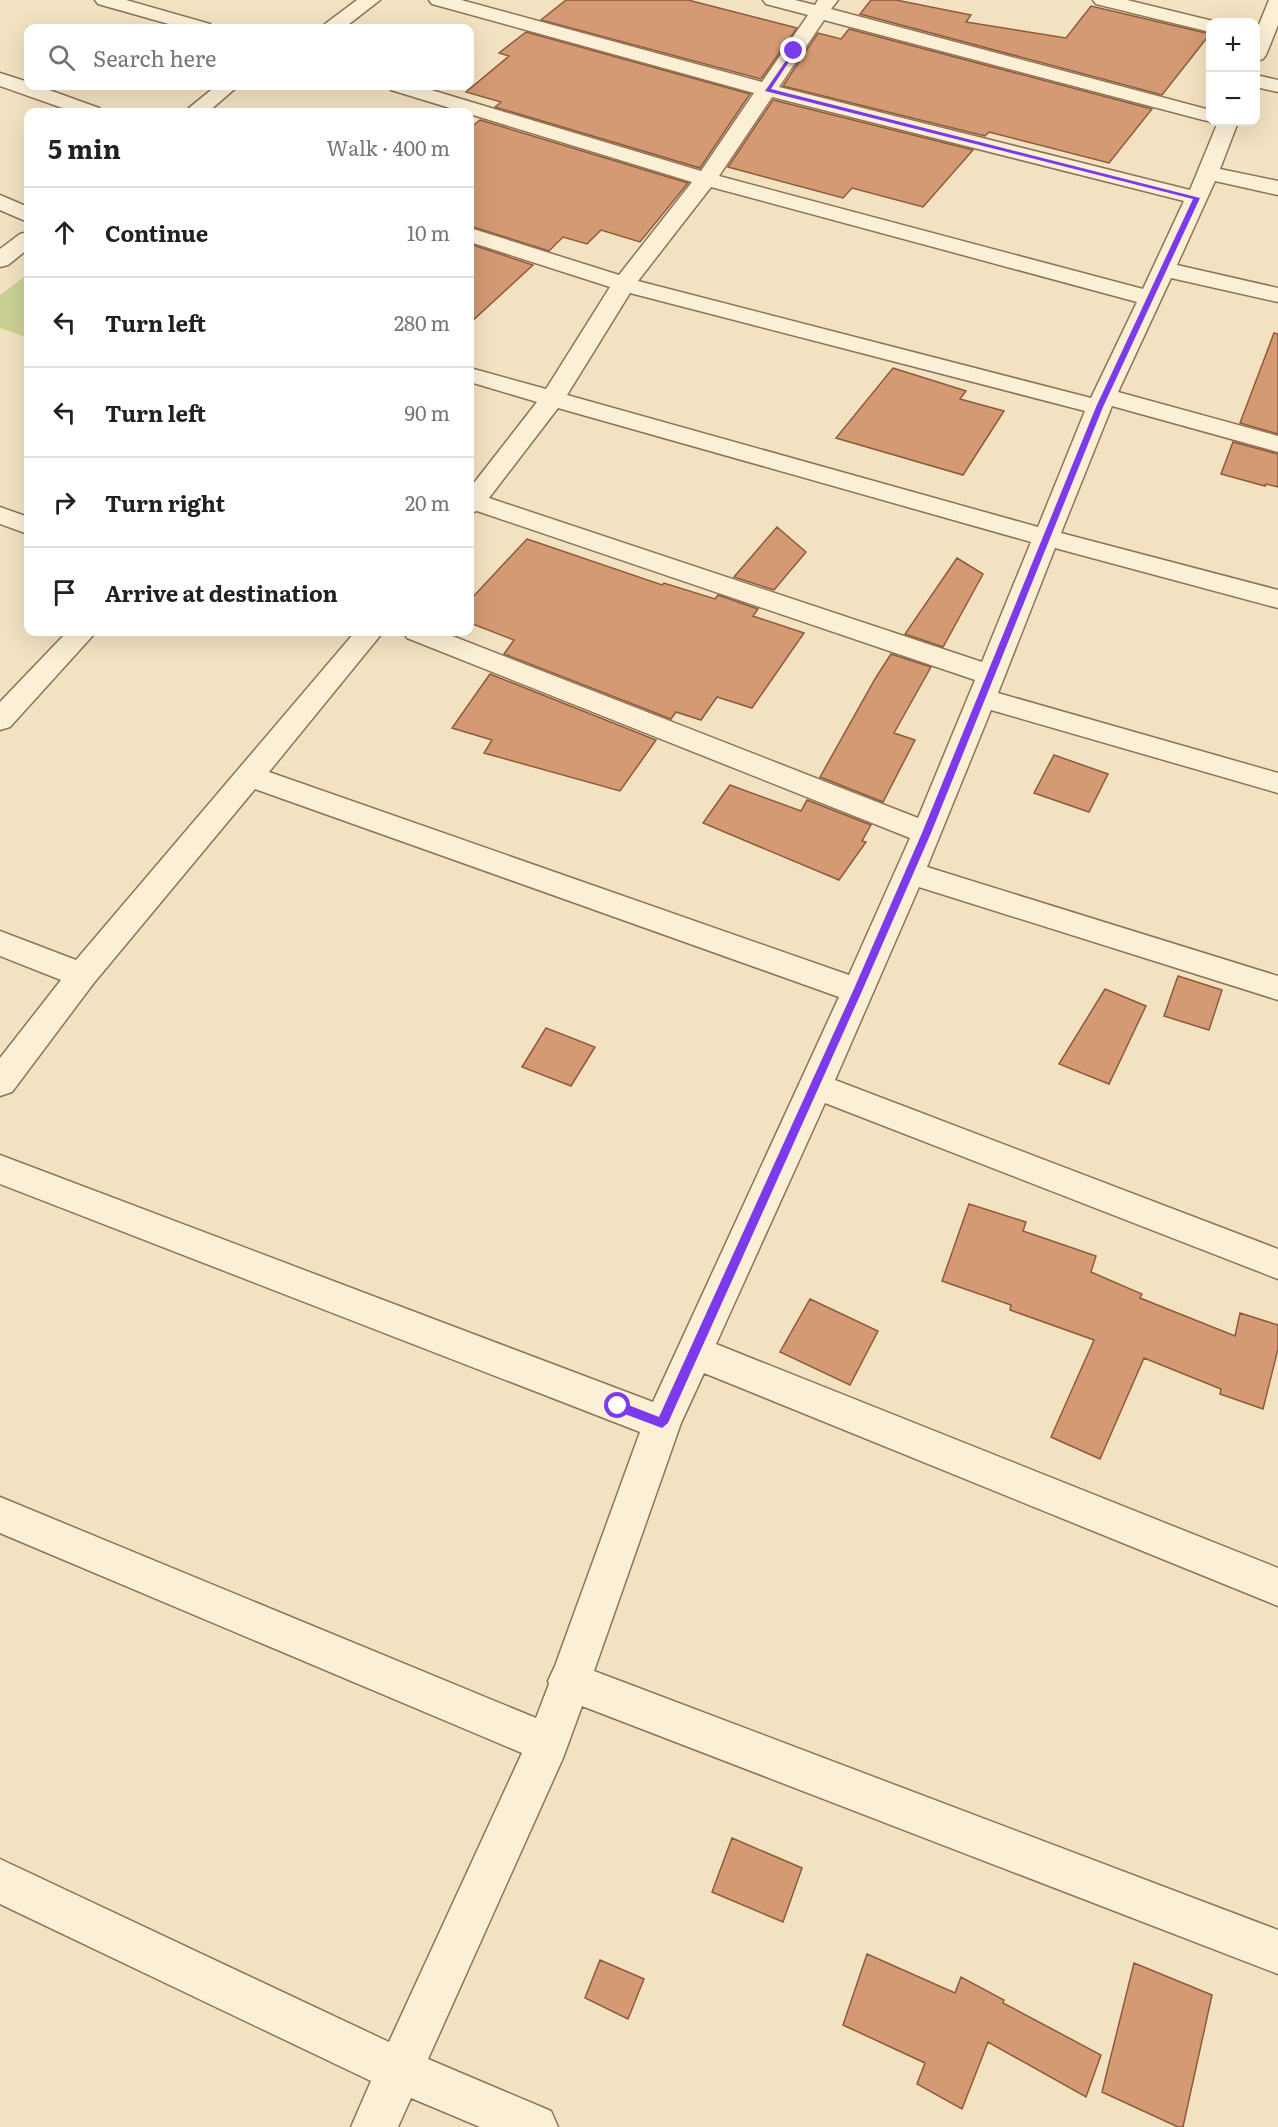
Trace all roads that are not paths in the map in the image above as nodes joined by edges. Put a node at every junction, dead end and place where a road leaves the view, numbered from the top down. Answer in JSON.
{"nodes":[{"id":1,"x":105,"y":0,"type":"edge"},
{"id":2,"x":370,"y":0,"type":"edge"},
{"id":3,"x":439,"y":0,"type":"edge"},
{"id":4,"x":773,"y":0,"type":"edge"},
{"id":5,"x":1103,"y":0,"type":"edge"},
{"id":6,"x":1278,"y":1,"type":"edge"},
{"id":7,"x":824,"y":6,"type":"edge"},
{"id":8,"x":189,"y":24,"type":"edge"},
{"id":9,"x":337,"y":24,"type":"edge"},
{"id":10,"x":1206,"y":26,"type":"edge"},
{"id":11,"x":1260,"y":38,"type":"edge"},
{"id":12,"x":0,"y":79,"type":"edge"},
{"id":13,"x":1260,"y":82,"type":"edge"},
{"id":14,"x":1278,"y":86,"type":"edge"},
{"id":15,"x":24,"y":88,"type":"edge"},
{"id":16,"x":31,"y":90,"type":"edge"},
{"id":17,"x":223,"y":90,"type":"edge"},
{"id":18,"x":411,"y":90,"type":"edge"},
{"id":19,"x":767,"y":90,"type":"junction"},
{"id":20,"x":81,"y":108,"type":"edge"},
{"id":21,"x":201,"y":108,"type":"edge"},
{"id":22,"x":471,"y":108,"type":"edge"},
{"id":23,"x":474,"y":109,"type":"edge"},
{"id":24,"x":1206,"y":115,"type":"edge"},
{"id":25,"x":1226,"y":126,"type":"edge"},
{"id":26,"x":706,"y":179,"type":"junction"},
{"id":27,"x":1202,"y":185,"type":"junction"},
{"id":28,"x":1278,"y":188,"type":"edge"},
{"id":29,"x":0,"y":202,"type":"edge"},
{"id":30,"x":24,"y":213,"type":"edge"},
{"id":31,"x":474,"y":236,"type":"edge"},
{"id":32,"x":24,"y":242,"type":"edge"},
{"id":33,"x":0,"y":260,"type":"edge"},
{"id":34,"x":624,"y":284,"type":"junction"},
{"id":35,"x":1157,"y":284,"type":"junction"},
{"id":36,"x":1278,"y":295,"type":"edge"},
{"id":37,"x":474,"y":376,"type":"edge"},
{"id":38,"x":552,"y":399,"type":"junction"},
{"id":39,"x":1102,"y":401,"type":"junction"},
{"id":40,"x":1278,"y":444,"type":"edge"},
{"id":41,"x":474,"y":499,"type":"edge"},
{"id":42,"x":474,"y":504,"type":"edge"},
{"id":43,"x":0,"y":515,"type":"edge"},
{"id":44,"x":24,"y":524,"type":"edge"},
{"id":45,"x":1045,"y":537,"type":"junction"},
{"id":46,"x":1278,"y":599,"type":"edge"},
{"id":47,"x":78,"y":636,"type":"edge"},
{"id":48,"x":367,"y":636,"type":"edge"},
{"id":49,"x":427,"y":636,"type":"edge"},
{"id":50,"x":986,"y":687,"type":"junction"},
{"id":51,"x":2,"y":714,"type":"edge"},
{"id":52,"x":249,"y":776,"type":"junction"},
{"id":53,"x":1278,"y":783,"type":"edge"},
{"id":54,"x":927,"y":833,"type":"junction"},
{"id":55,"x":909,"y":873,"type":"junction"},
{"id":56,"x":0,"y":943,"type":"edge"},
{"id":57,"x":82,"y":975,"type":"junction"},
{"id":58,"x":1278,"y":988,"type":"edge"},
{"id":59,"x":858,"y":991,"type":"junction"},
{"id":60,"x":0,"y":1083,"type":"edge"},
{"id":61,"x":816,"y":1086,"type":"junction"},
{"id":62,"x":0,"y":1169,"type":"edge"},
{"id":63,"x":1278,"y":1264,"type":"edge"},
{"id":64,"x":694,"y":1352,"type":"junction"},
{"id":65,"x":662,"y":1423,"type":"junction"},
{"id":66,"x":0,"y":1515,"type":"edge"},
{"id":67,"x":1278,"y":1587,"type":"edge"},
{"id":68,"x":568,"y":1681,"type":"junction"},
{"id":69,"x":548,"y":1743,"type":"junction"},
{"id":70,"x":0,"y":1881,"type":"edge"},
{"id":71,"x":1278,"y":1952,"type":"edge"},
{"id":72,"x":399,"y":2070,"type":"junction"},
{"id":73,"x":374,"y":2127,"type":"edge"},
{"id":74,"x":535,"y":2127,"type":"edge"}],
"edges":[{"from":1,"to":8,"type":"street"},
{"from":2,"to":9,"type":"street"},
{"from":3,"to":19,"type":"street"},
{"from":4,"to":7,"type":"street"},
{"from":5,"to":10,"type":"street"},
{"from":6,"to":11,"type":"street"},
{"from":7,"to":19,"type":"street"},
{"from":7,"to":24,"type":"street"},
{"from":12,"to":15,"type":"street"},
{"from":13,"to":14,"type":"street"},
{"from":16,"to":20,"type":"street"},
{"from":17,"to":21,"type":"street"},
{"from":18,"to":22,"type":"street"},
{"from":19,"to":26,"type":"street"},
{"from":19,"to":27,"type":"street"},
{"from":23,"to":26,"type":"street"},
{"from":25,"to":27,"type":"street"},
{"from":26,"to":34,"type":"street"},
{"from":26,"to":35,"type":"street"},
{"from":27,"to":28,"type":"street"},
{"from":27,"to":35,"type":"street"},
{"from":29,"to":30,"type":"street"},
{"from":31,"to":34,"type":"street"},
{"from":32,"to":33,"type":"street"},
{"from":34,"to":38,"type":"street"},
{"from":34,"to":39,"type":"street"},
{"from":35,"to":36,"type":"street"},
{"from":35,"to":39,"type":"street"},
{"from":37,"to":38,"type":"street"},
{"from":38,"to":41,"type":"street"},
{"from":38,"to":45,"type":"street"},
{"from":39,"to":40,"type":"street"},
{"from":39,"to":45,"type":"street"},
{"from":42,"to":50,"type":"street"},
{"from":43,"to":44,"type":"street"},
{"from":45,"to":46,"type":"street"},
{"from":45,"to":50,"type":"street"},
{"from":47,"to":51,"type":"street"},
{"from":48,"to":52,"type":"street"},
{"from":49,"to":54,"type":"street"},
{"from":50,"to":53,"type":"street"},
{"from":50,"to":54,"type":"street"},
{"from":52,"to":57,"type":"street"},
{"from":52,"to":59,"type":"street"},
{"from":54,"to":55,"type":"street"},
{"from":55,"to":58,"type":"street"},
{"from":55,"to":59,"type":"street"},
{"from":56,"to":57,"type":"street"},
{"from":57,"to":60,"type":"street"},
{"from":59,"to":61,"type":"street"},
{"from":61,"to":63,"type":"street"},
{"from":61,"to":64,"type":"street"},
{"from":62,"to":65,"type":"street"},
{"from":64,"to":65,"type":"street"},
{"from":64,"to":67,"type":"street"},
{"from":65,"to":68,"type":"street"},
{"from":66,"to":69,"type":"street"},
{"from":68,"to":69,"type":"street"},
{"from":68,"to":71,"type":"street"},
{"from":69,"to":72,"type":"street"},
{"from":70,"to":72,"type":"street"},
{"from":72,"to":73,"type":"street"},
{"from":72,"to":74,"type":"street"}]}
